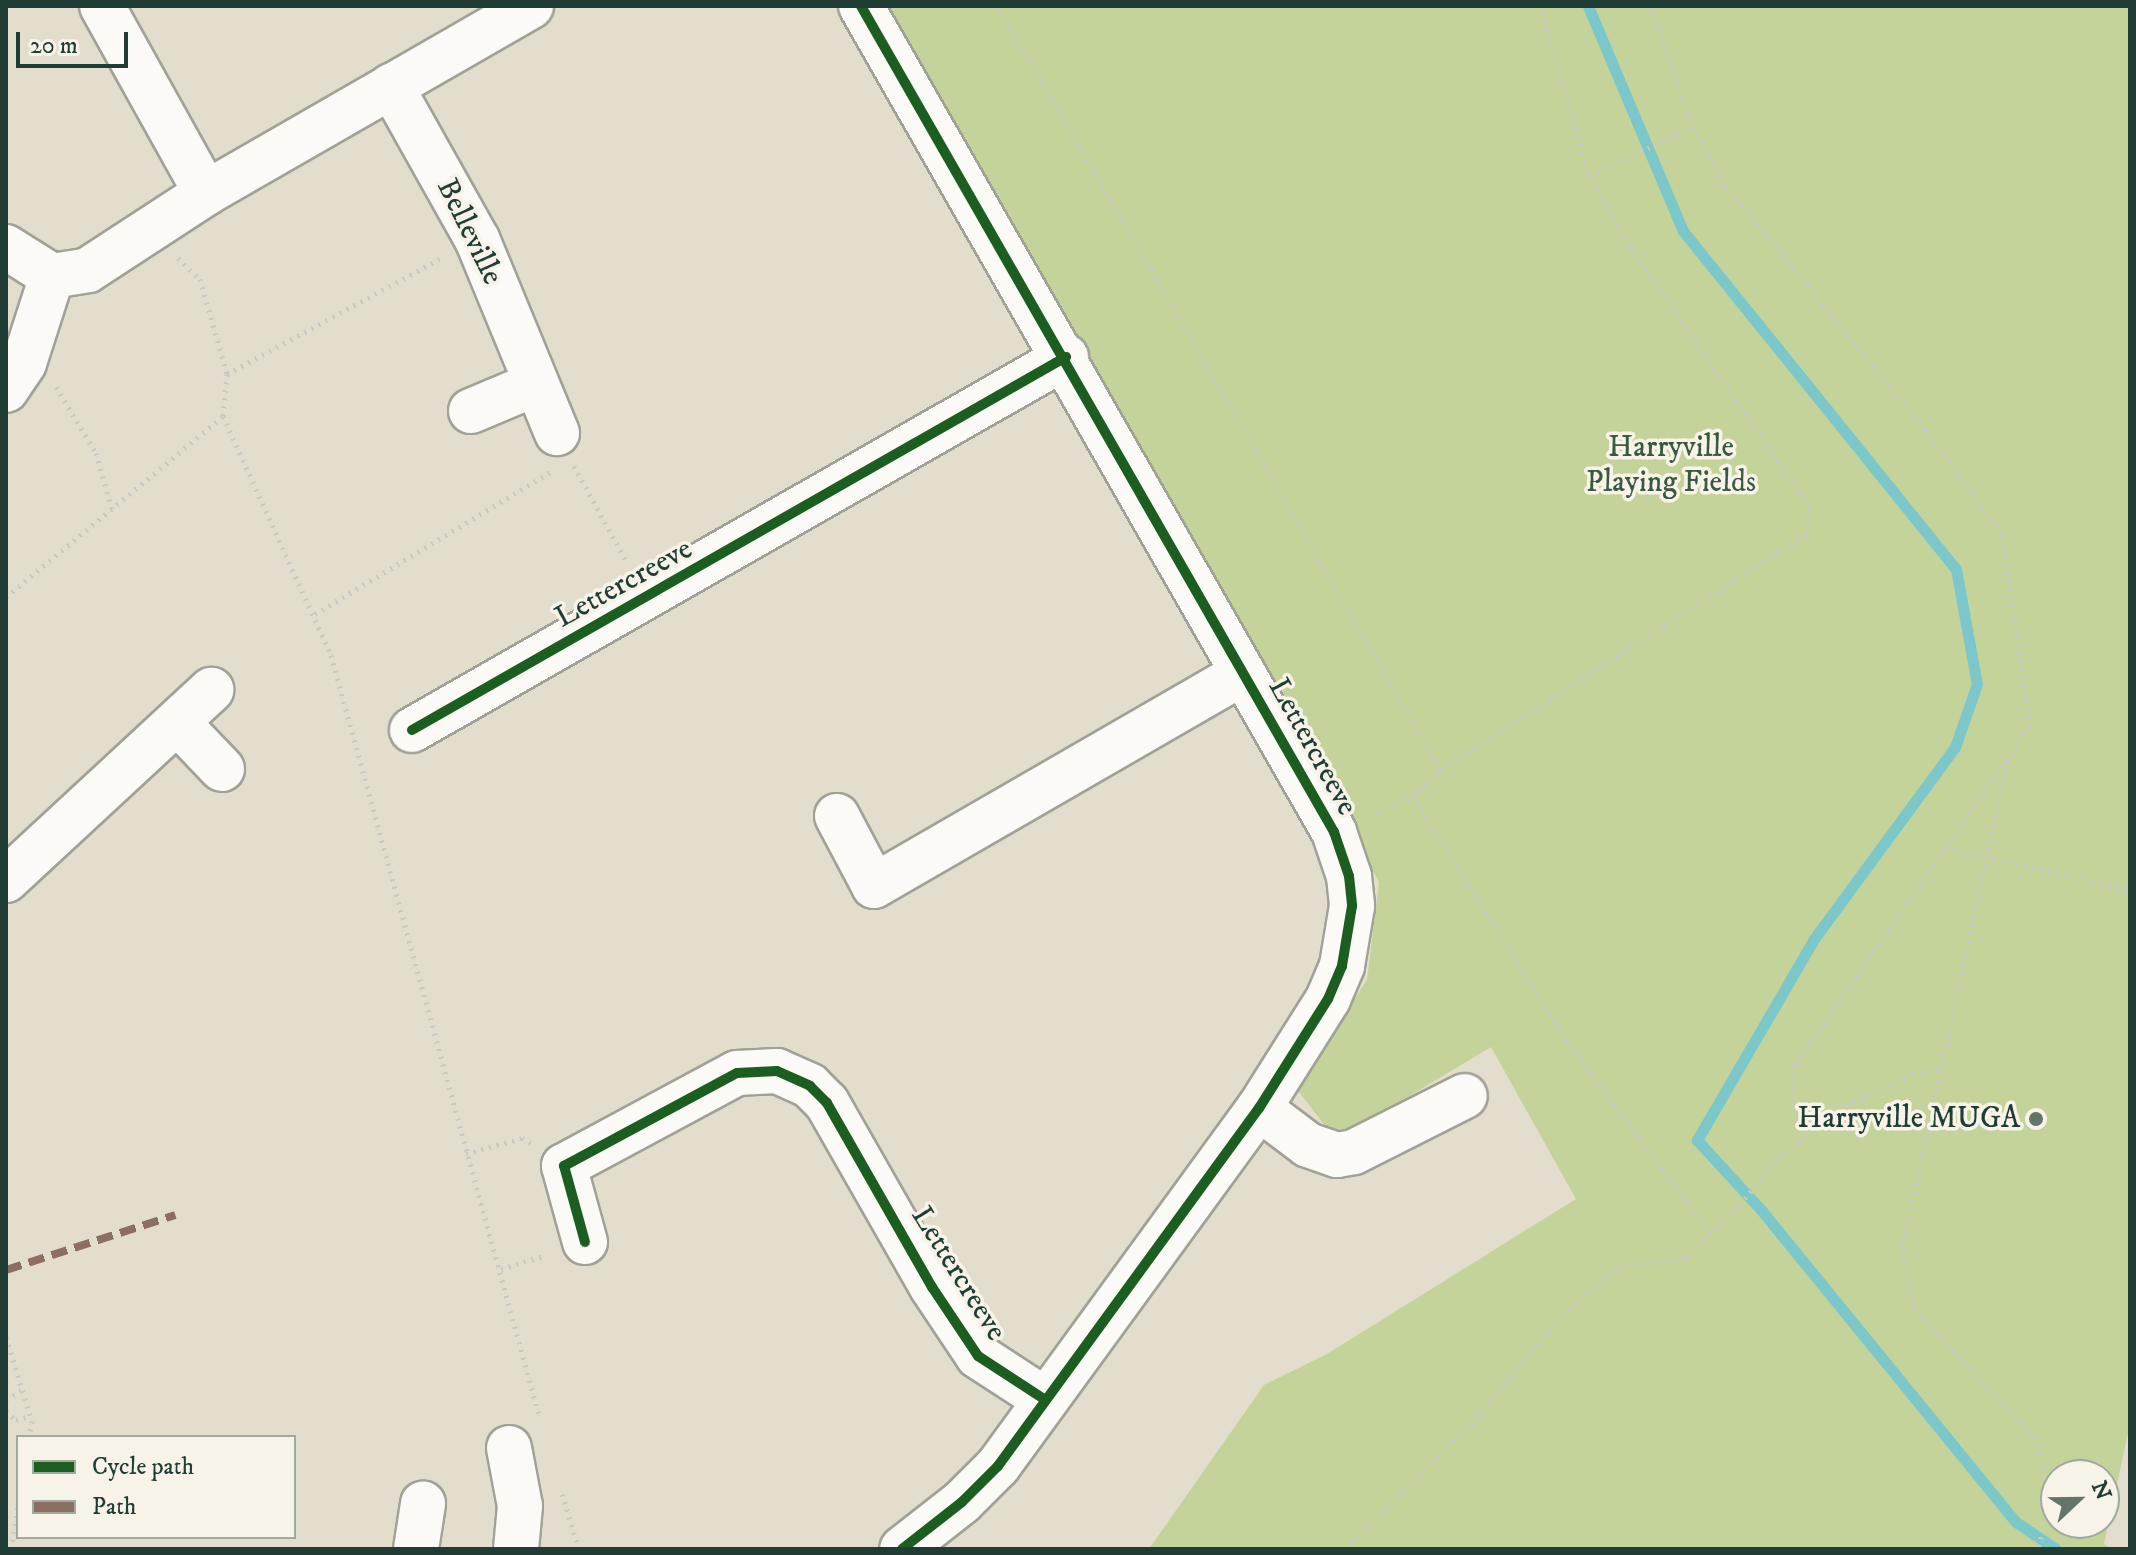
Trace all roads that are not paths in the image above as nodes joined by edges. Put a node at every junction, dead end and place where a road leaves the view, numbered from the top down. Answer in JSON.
{"nodes":[{"id":1,"x":102,"y":6,"type":"edge"},
{"id":2,"x":531,"y":6,"type":"edge"},
{"id":3,"x":861,"y":6,"type":"edge"},
{"id":4,"x":391,"y":86,"type":"junction"},
{"id":5,"x":206,"y":193,"type":"junction"},
{"id":6,"x":6,"y":247,"type":"edge"},
{"id":7,"x":52,"y":276,"type":"junction"},
{"id":8,"x":1066,"y":357,"type":"junction"},
{"id":9,"x":15,"y":377,"type":"edge"},
{"id":10,"x":535,"y":384,"type":"junction"},
{"id":11,"x":471,"y":411,"type":"dead end"},
{"id":12,"x":564,"y":446,"type":"road end"},
{"id":13,"x":1243,"y":673,"type":"junction"},
{"id":14,"x":211,"y":690,"type":"dead end"},
{"id":15,"x":177,"y":722,"type":"junction"},
{"id":16,"x":412,"y":730,"type":"dead end"},
{"id":17,"x":222,"y":769,"type":"dead end"},
{"id":18,"x":837,"y":816,"type":"dead end"},
{"id":19,"x":6,"y":880,"type":"edge"},
{"id":20,"x":1465,"y":1096,"type":"dead end"},
{"id":21,"x":1259,"y":1108,"type":"junction"},
{"id":22,"x":585,"y":1242,"type":"dead end"},
{"id":23,"x":1044,"y":1399,"type":"junction"},
{"id":24,"x":525,"y":1436,"type":"road end"},
{"id":25,"x":423,"y":1504,"type":"dead end"},
{"id":26,"x":416,"y":1549,"type":"edge"},
{"id":27,"x":516,"y":1549,"type":"edge"},
{"id":28,"x":902,"y":1549,"type":"edge"}],
"edges":[{"from":1,"to":5,"type":"street"},
{"from":2,"to":4,"type":"street"},
{"from":3,"to":8,"type":"street","name":"Lettercreeve"},
{"from":4,"to":5,"type":"street"},
{"from":4,"to":10,"type":"street","name":"Belleville"},
{"from":5,"to":7,"type":"street"},
{"from":6,"to":7,"type":"street"},
{"from":7,"to":9,"type":"street"},
{"from":8,"to":13,"type":"street","name":"Lettercreeve"},
{"from":8,"to":16,"type":"street","name":"Lettercreeve"},
{"from":10,"to":11,"type":"street"},
{"from":10,"to":12,"type":"street","name":"Belleville"},
{"from":13,"to":18,"type":"street","name":"Lettercreeve"},
{"from":13,"to":21,"type":"street","name":"Lettercreeve"},
{"from":14,"to":15,"type":"street"},
{"from":15,"to":17,"type":"street"},
{"from":15,"to":19,"type":"street"},
{"from":20,"to":21,"type":"street"},
{"from":21,"to":23,"type":"street","name":"Lettercreeve"},
{"from":22,"to":23,"type":"street","name":"Lettercreeve"},
{"from":23,"to":28,"type":"street","name":"Lettercreeve"},
{"from":24,"to":27,"type":"street"},
{"from":25,"to":26,"type":"street"}]}
